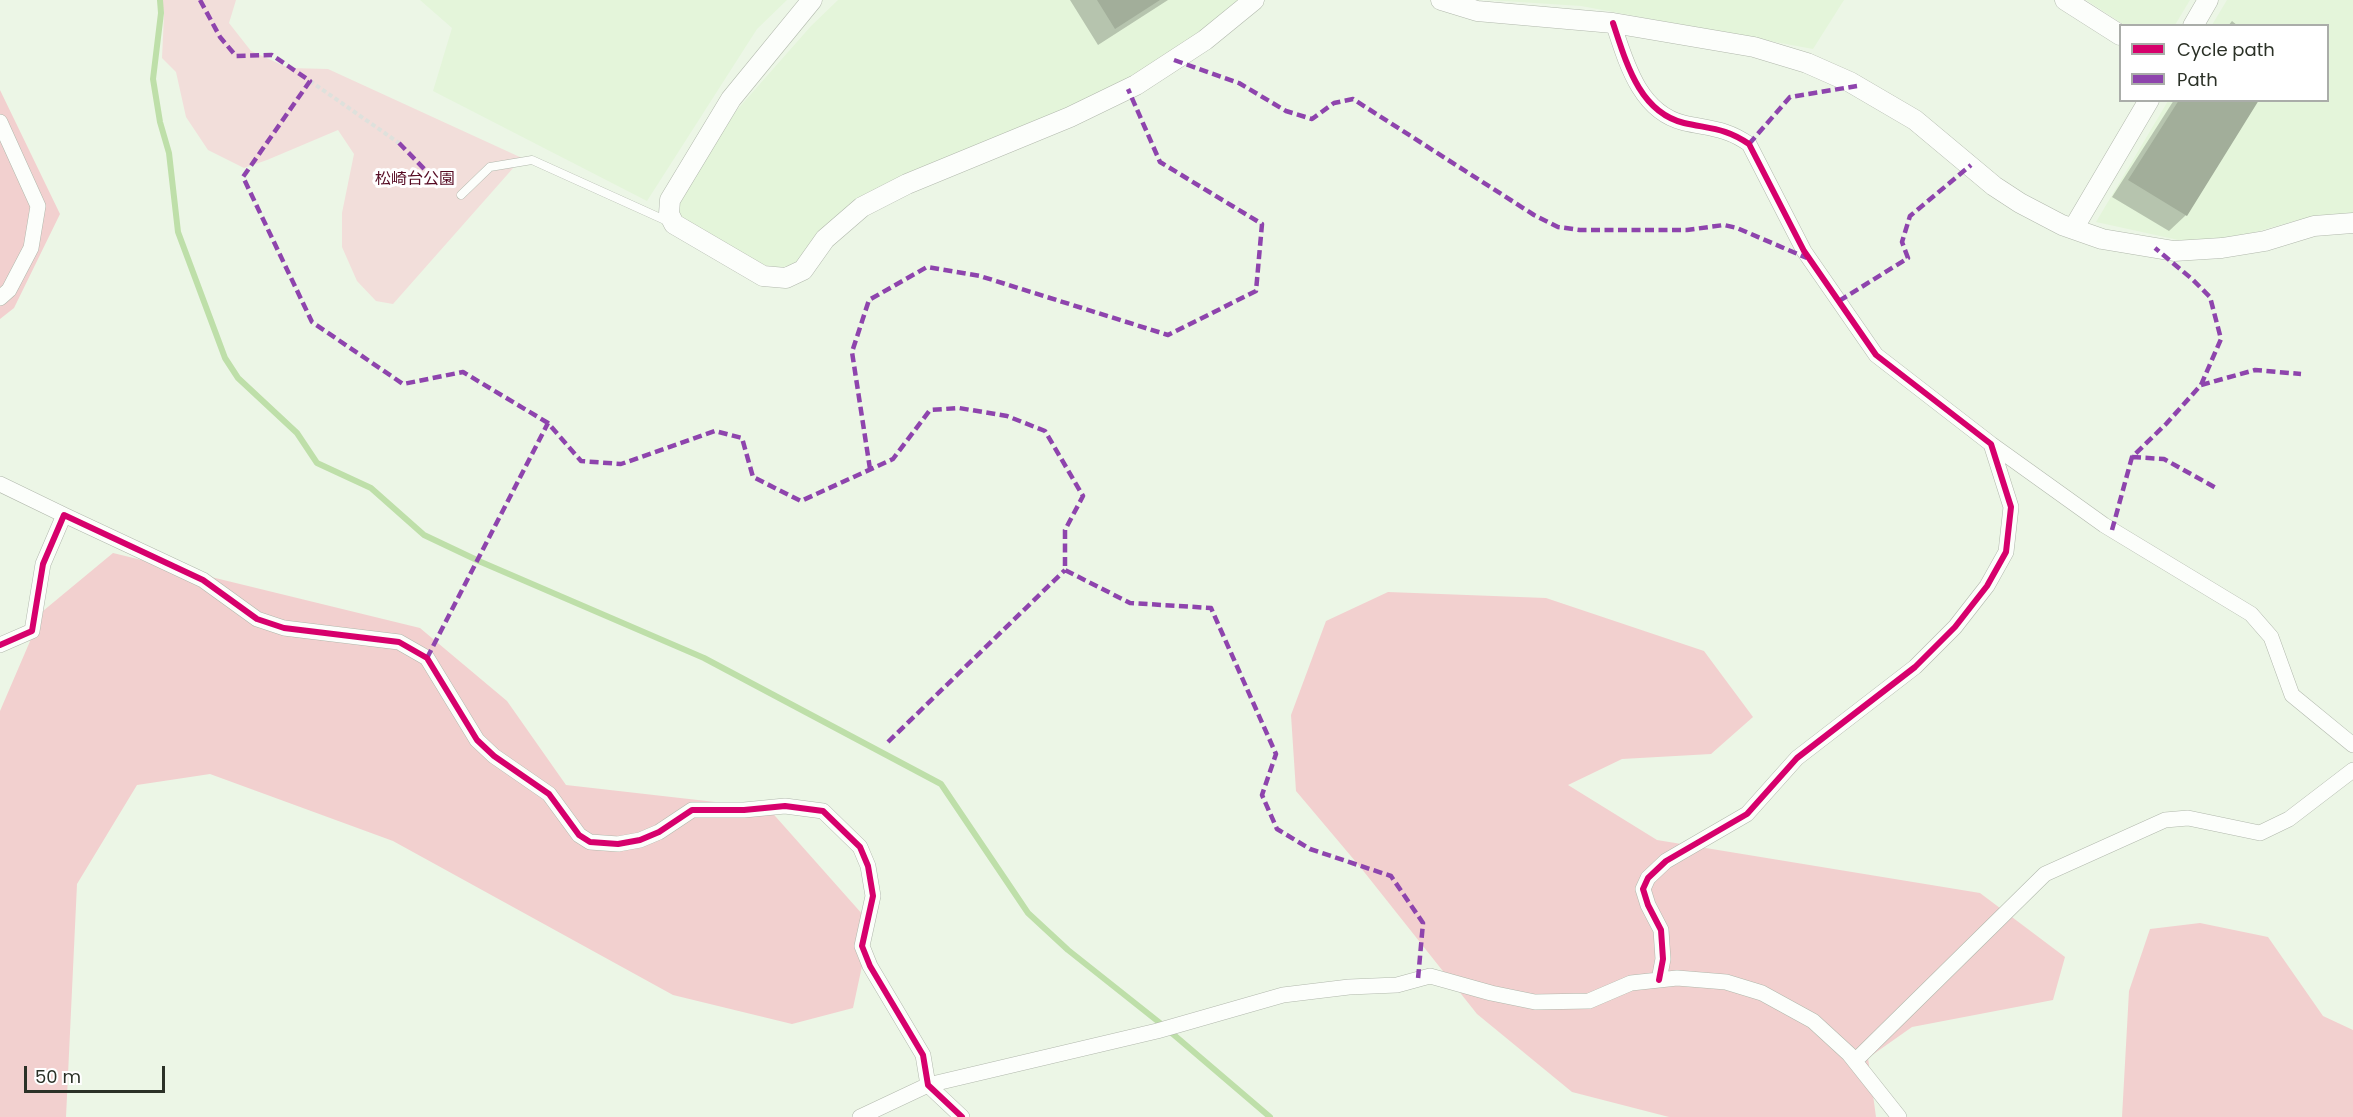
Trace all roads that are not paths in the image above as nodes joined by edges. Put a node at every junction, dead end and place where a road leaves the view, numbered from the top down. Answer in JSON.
{"nodes":[{"id":1,"x":812,"y":0,"type":"edge"},
{"id":2,"x":1254,"y":0,"type":"edge"},
{"id":3,"x":1441,"y":0,"type":"edge"},
{"id":4,"x":2065,"y":0,"type":"edge"},
{"id":5,"x":2208,"y":0,"type":"edge"},
{"id":6,"x":1613,"y":23,"type":"junction"},
{"id":7,"x":2194,"y":24,"type":"edge"},
{"id":8,"x":2119,"y":34,"type":"edge"},
{"id":9,"x":2148,"y":102,"type":"edge"},
{"id":10,"x":0,"y":122,"type":"edge"},
{"id":11,"x":461,"y":195,"type":"dead end"},
{"id":12,"x":2353,"y":223,"type":"edge"},
{"id":13,"x":674,"y":224,"type":"junction"},
{"id":14,"x":2073,"y":229,"type":"junction"},
{"id":15,"x":0,"y":298,"type":"edge"},
{"id":16,"x":1991,"y":444,"type":"junction"},
{"id":17,"x":0,"y":484,"type":"edge"},
{"id":18,"x":64,"y":515,"type":"junction"},
{"id":19,"x":0,"y":645,"type":"edge"},
{"id":20,"x":2353,"y":745,"type":"edge"},
{"id":21,"x":2353,"y":770,"type":"edge"},
{"id":22,"x":1659,"y":980,"type":"junction"},
{"id":23,"x":1855,"y":1061,"type":"junction"},
{"id":24,"x":928,"y":1085,"type":"junction"},
{"id":25,"x":860,"y":1117,"type":"edge"},
{"id":26,"x":962,"y":1117,"type":"edge"},
{"id":27,"x":1899,"y":1117,"type":"edge"}],
"edges":[{"from":1,"to":13,"type":"street"},
{"from":2,"to":13,"type":"street"},
{"from":3,"to":6,"type":"street"},
{"from":4,"to":8,"type":"street"},
{"from":5,"to":7,"type":"street"},
{"from":6,"to":14,"type":"street"},
{"from":6,"to":16,"type":"street"},
{"from":9,"to":14,"type":"street"},
{"from":10,"to":15,"type":"street"},
{"from":11,"to":13,"type":"lane"},
{"from":12,"to":14,"type":"street"},
{"from":16,"to":20,"type":"street"},
{"from":16,"to":22,"type":"street"},
{"from":17,"to":18,"type":"street"},
{"from":18,"to":19,"type":"street"},
{"from":18,"to":24,"type":"street"},
{"from":21,"to":23,"type":"street"},
{"from":22,"to":23,"type":"street"},
{"from":22,"to":24,"type":"street"},
{"from":23,"to":27,"type":"street"},
{"from":24,"to":25,"type":"street"},
{"from":24,"to":26,"type":"street"}]}
